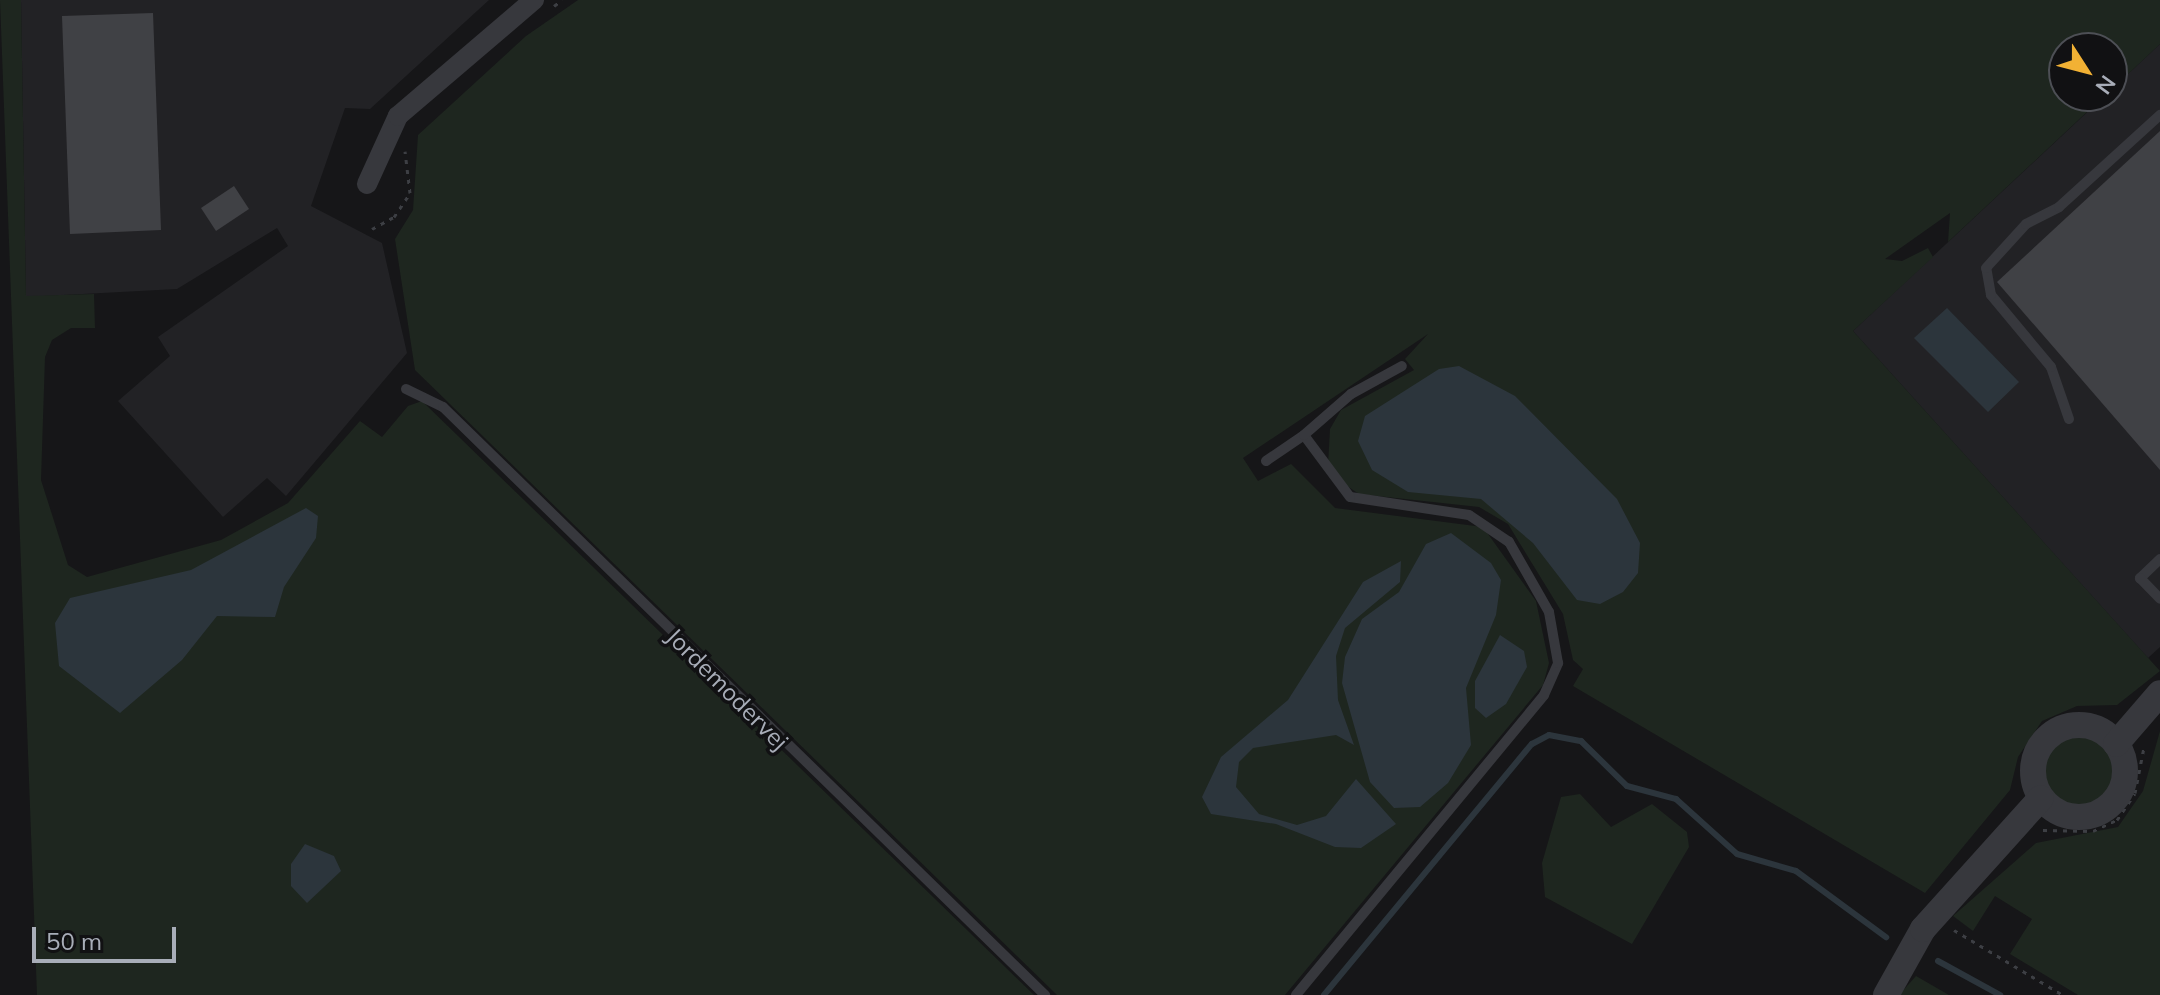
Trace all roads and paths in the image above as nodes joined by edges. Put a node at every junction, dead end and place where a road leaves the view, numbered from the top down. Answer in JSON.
{"nodes":[{"id":1,"x":562,"y":0,"type":"edge"},
{"id":2,"x":542,"y":4,"type":"edge"},
{"id":3,"x":2160,"y":115,"type":"edge"},
{"id":4,"x":407,"y":141,"type":"dead end"},
{"id":5,"x":367,"y":184,"type":"dead end"},
{"id":6,"x":372,"y":229,"type":"dead end"},
{"id":7,"x":1402,"y":366,"type":"dead end"},
{"id":8,"x":406,"y":389,"type":"dead end"},
{"id":9,"x":2069,"y":419,"type":"dead end"},
{"id":10,"x":1304,"y":435,"type":"junction"},
{"id":11,"x":1266,"y":461,"type":"dead end"},
{"id":12,"x":2160,"y":559,"type":"edge"},
{"id":13,"x":2160,"y":599,"type":"edge"},
{"id":14,"x":2147,"y":738,"type":"dead end"},
{"id":15,"x":2046,"y":804,"type":"junction"},
{"id":16,"x":2031,"y":833,"type":"dead end"},
{"id":17,"x":1933,"y":918,"type":"junction"},
{"id":18,"x":1045,"y":995,"type":"edge"},
{"id":19,"x":1296,"y":995,"type":"edge"},
{"id":20,"x":1886,"y":995,"type":"edge"},
{"id":21,"x":2063,"y":995,"type":"edge"}],
"edges":[{"from":1,"to":2,"type":"path"},
{"from":2,"to":5,"type":"street"},
{"from":3,"to":9,"type":"lane"},
{"from":4,"to":6,"type":"path"},
{"from":7,"to":10,"type":"lane"},
{"from":8,"to":18,"type":"lane","name":"Jordemodervej"},
{"from":10,"to":11,"type":"lane"},
{"from":10,"to":19,"type":"lane"},
{"from":12,"to":13,"type":"lane"},
{"from":14,"to":16,"type":"path"},
{"from":15,"to":15,"type":"street"},
{"from":15,"to":17,"type":"street"},
{"from":17,"to":20,"type":"street"},
{"from":17,"to":21,"type":"path"}]}
